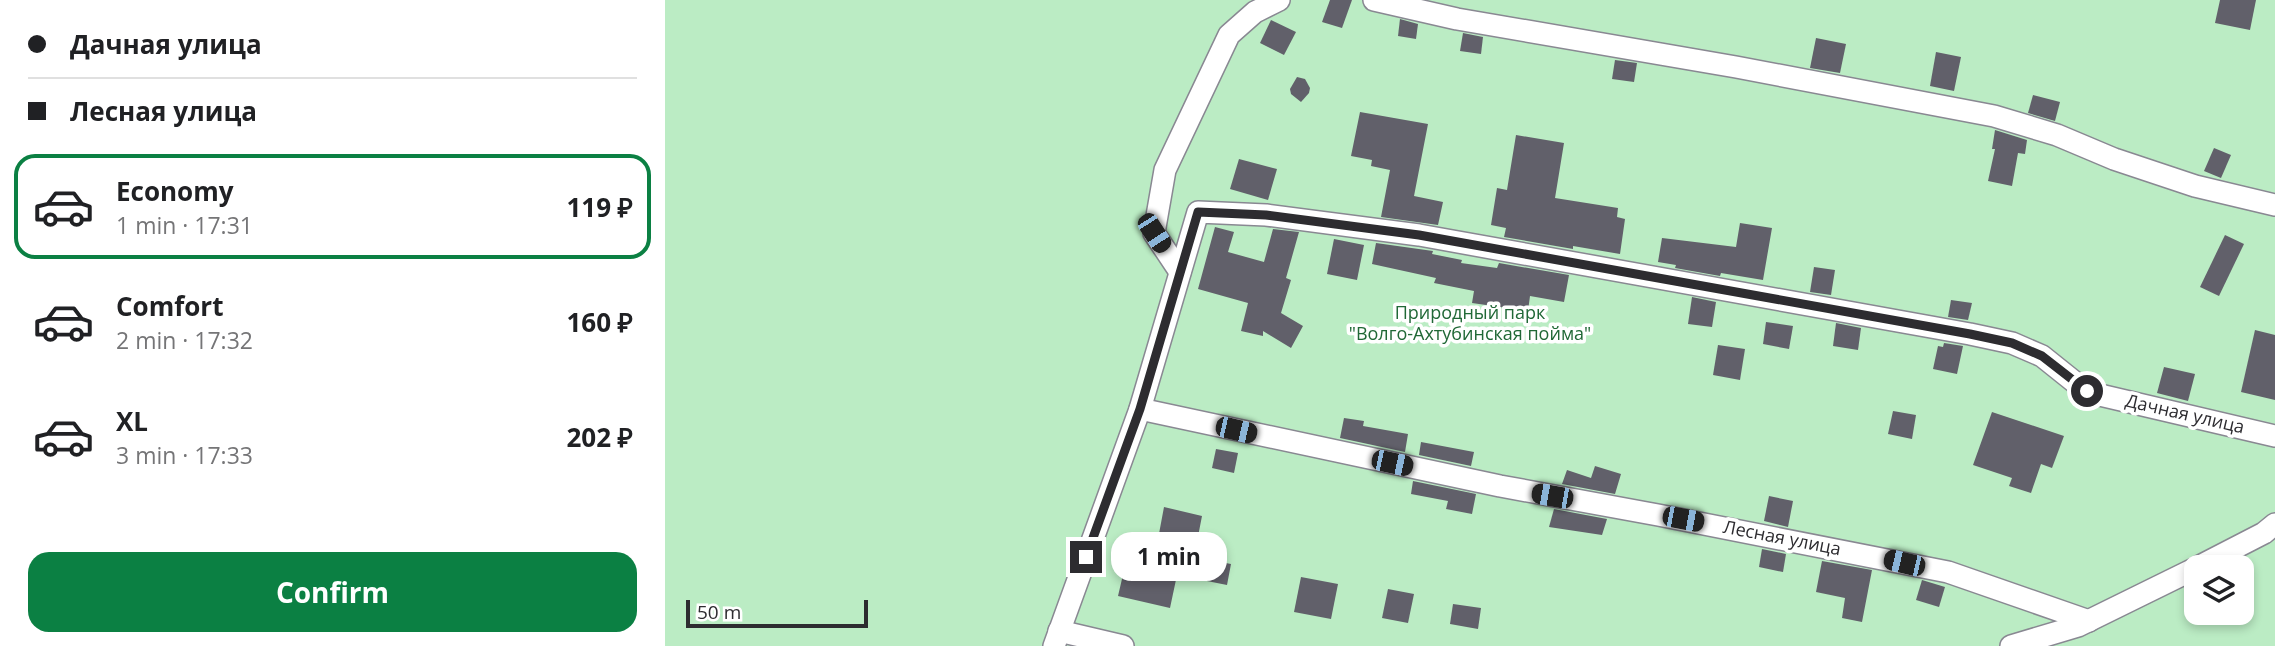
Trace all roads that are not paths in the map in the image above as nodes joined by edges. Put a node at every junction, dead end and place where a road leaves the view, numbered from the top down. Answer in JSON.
{"nodes":[{"id":1,"x":1279,"y":0,"type":"edge"},
{"id":2,"x":1374,"y":0,"type":"edge"},
{"id":3,"x":2275,"y":205,"type":"edge"},
{"id":4,"x":1180,"y":272,"type":"junction"},
{"id":5,"x":1140,"y":409,"type":"junction"},
{"id":6,"x":2275,"y":436,"type":"edge"},
{"id":7,"x":2275,"y":524,"type":"edge"},
{"id":8,"x":2222,"y":555,"type":"edge"},
{"id":9,"x":2184,"y":574,"type":"edge"},
{"id":10,"x":2089,"y":621,"type":"junction"},
{"id":11,"x":1056,"y":638,"type":"edge"},
{"id":12,"x":1123,"y":646,"type":"edge"},
{"id":13,"x":2011,"y":646,"type":"edge"}],
"edges":[{"from":1,"to":4,"type":"street"},
{"from":2,"to":3,"type":"street"},
{"from":4,"to":5,"type":"street"},
{"from":4,"to":6,"type":"street","name":"Дачная улица"},
{"from":5,"to":10,"type":"street","name":"Лесная улица"},
{"from":5,"to":11,"type":"street"},
{"from":7,"to":8,"type":"street"},
{"from":9,"to":10,"type":"street"},
{"from":10,"to":13,"type":"street"},
{"from":11,"to":12,"type":"street"}]}
